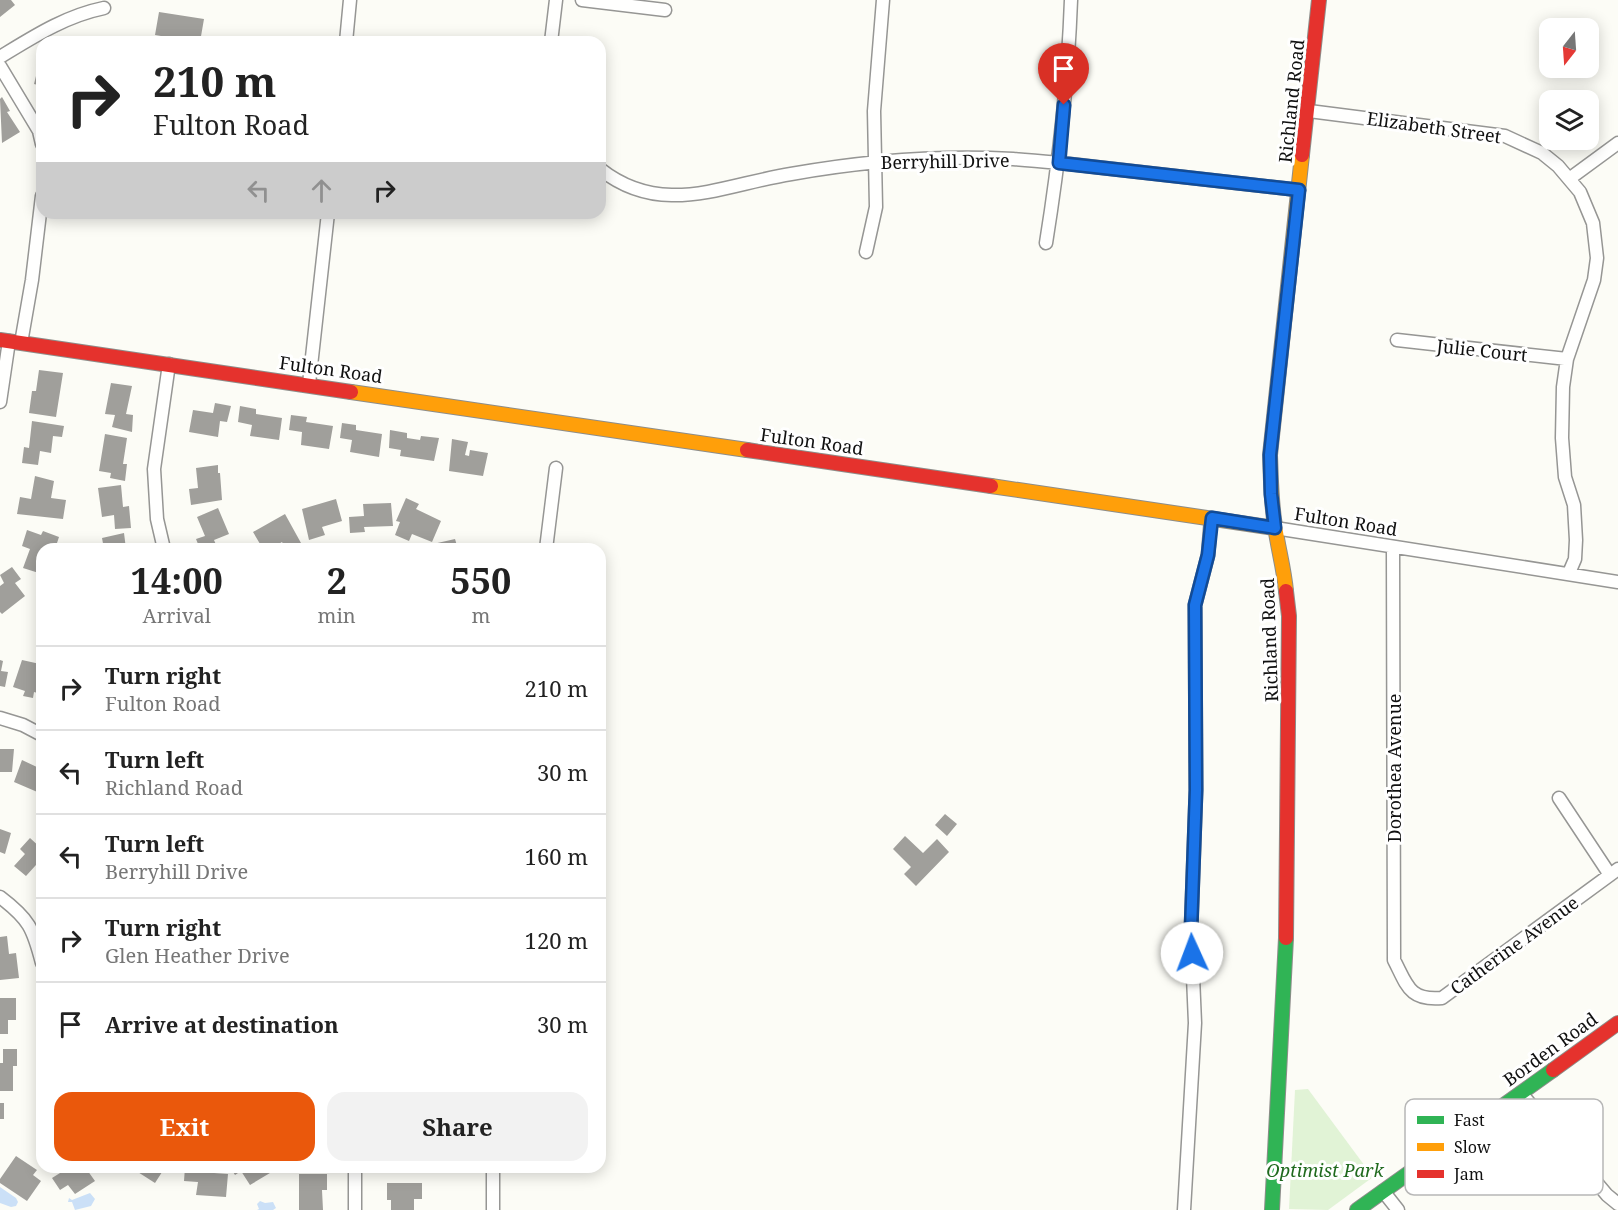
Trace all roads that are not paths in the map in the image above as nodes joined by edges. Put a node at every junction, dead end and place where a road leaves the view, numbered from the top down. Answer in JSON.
{"nodes":[{"id":1,"x":351,"y":0,"type":"edge"},
{"id":2,"x":556,"y":0,"type":"edge"},
{"id":3,"x":582,"y":0,"type":"edge"},
{"id":4,"x":883,"y":0,"type":"edge"},
{"id":5,"x":1071,"y":0,"type":"edge"},
{"id":6,"x":1319,"y":0,"type":"edge"},
{"id":7,"x":104,"y":8,"type":"dead end"},
{"id":8,"x":664,"y":10,"type":"dead end"},
{"id":9,"x":347,"y":36,"type":"edge"},
{"id":10,"x":552,"y":36,"type":"edge"},
{"id":11,"x":0,"y":57,"type":"edge"},
{"id":12,"x":0,"y":66,"type":"edge"},
{"id":13,"x":1309,"y":111,"type":"junction"},
{"id":14,"x":36,"y":126,"type":"edge"},
{"id":15,"x":1618,"y":143,"type":"edge"},
{"id":16,"x":876,"y":162,"type":"junction"},
{"id":17,"x":1059,"y":163,"type":"junction"},
{"id":18,"x":606,"y":174,"type":"edge"},
{"id":19,"x":1569,"y":179,"type":"junction"},
{"id":20,"x":1299,"y":190,"type":"junction"},
{"id":21,"x":39,"y":219,"type":"edge"},
{"id":22,"x":327,"y":219,"type":"edge"},
{"id":23,"x":1046,"y":243,"type":"dead end"},
{"id":24,"x":866,"y":252,"type":"dead end"},
{"id":25,"x":1397,"y":340,"type":"dead end"},
{"id":26,"x":10,"y":341,"type":"edge"},
{"id":27,"x":1567,"y":359,"type":"junction"},
{"id":28,"x":169,"y":364,"type":"junction"},
{"id":29,"x":309,"y":384,"type":"junction"},
{"id":30,"x":0,"y":402,"type":"edge"},
{"id":31,"x":556,"y":468,"type":"dead end"},
{"id":32,"x":1212,"y":518,"type":"junction"},
{"id":33,"x":1275,"y":528,"type":"junction"},
{"id":34,"x":163,"y":543,"type":"edge"},
{"id":35,"x":547,"y":543,"type":"edge"},
{"id":36,"x":1393,"y":547,"type":"junction"},
{"id":37,"x":1569,"y":573,"type":"junction"},
{"id":38,"x":1618,"y":582,"type":"edge"},
{"id":39,"x":0,"y":718,"type":"edge"},
{"id":40,"x":36,"y":732,"type":"edge"},
{"id":41,"x":1559,"y":798,"type":"dead end"},
{"id":42,"x":1614,"y":872,"type":"edge"},
{"id":43,"x":0,"y":897,"type":"edge"},
{"id":44,"x":36,"y":937,"type":"edge"},
{"id":45,"x":1407,"y":986,"type":"joint"},
{"id":46,"x":1618,"y":1023,"type":"edge"},
{"id":47,"x":1521,"y":1093,"type":"junction"},
{"id":48,"x":1513,"y":1099,"type":"edge"},
{"id":49,"x":1526,"y":1099,"type":"edge"},
{"id":50,"x":355,"y":1173,"type":"edge"},
{"id":51,"x":494,"y":1173,"type":"edge"},
{"id":52,"x":1405,"y":1175,"type":"edge"},
{"id":53,"x":1603,"y":1190,"type":"edge"},
{"id":54,"x":1383,"y":1191,"type":"junction"},
{"id":55,"x":1618,"y":1204,"type":"edge"},
{"id":56,"x":355,"y":1210,"type":"edge"},
{"id":57,"x":493,"y":1210,"type":"edge"},
{"id":58,"x":1184,"y":1210,"type":"edge"},
{"id":59,"x":1272,"y":1210,"type":"edge"},
{"id":60,"x":1357,"y":1210,"type":"edge"},
{"id":61,"x":1398,"y":1210,"type":"edge"}],
"edges":[{"from":1,"to":9,"type":"street"},
{"from":2,"to":10,"type":"street"},
{"from":3,"to":8,"type":"street"},
{"from":4,"to":16,"type":"street"},
{"from":5,"to":17,"type":"street"},
{"from":6,"to":13,"type":"street","name":"Richland Road"},
{"from":7,"to":11,"type":"street"},
{"from":12,"to":14,"type":"street"},
{"from":13,"to":19,"type":"street","name":"Elizabeth Street"},
{"from":13,"to":20,"type":"street","name":"Richland Road"},
{"from":15,"to":19,"type":"street"},
{"from":16,"to":17,"type":"street","name":"Berryhill Drive"},
{"from":16,"to":18,"type":"street","name":"Berryhill Drive"},
{"from":16,"to":24,"type":"street"},
{"from":17,"to":20,"type":"street","name":"Berryhill Drive"},
{"from":17,"to":23,"type":"street"},
{"from":19,"to":27,"type":"street","name":"Elizabeth Street"},
{"from":20,"to":33,"type":"street","name":"Richland Road"},
{"from":21,"to":26,"type":"street"},
{"from":22,"to":29,"type":"street"},
{"from":25,"to":27,"type":"street","name":"Julie Court"},
{"from":26,"to":28,"type":"street","name":"Fulton Road"},
{"from":26,"to":30,"type":"street"},
{"from":27,"to":37,"type":"street","name":"Elizabeth Street"},
{"from":28,"to":29,"type":"street","name":"Fulton Road"},
{"from":28,"to":34,"type":"street"},
{"from":29,"to":32,"type":"street","name":"Fulton Road"},
{"from":31,"to":35,"type":"street"},
{"from":32,"to":33,"type":"street","name":"Fulton Road"},
{"from":32,"to":58,"type":"street"},
{"from":33,"to":36,"type":"street","name":"Fulton Road"},
{"from":33,"to":59,"type":"street","name":"Richland Road"},
{"from":36,"to":37,"type":"street","name":"Fulton Road"},
{"from":36,"to":45,"type":"street","name":"Dorothea Avenue"},
{"from":37,"to":38,"type":"street","name":"Fulton Road"},
{"from":39,"to":40,"type":"street"},
{"from":41,"to":42,"type":"street"},
{"from":42,"to":45,"type":"street","name":"Catherine Avenue"},
{"from":43,"to":44,"type":"street"},
{"from":46,"to":47,"type":"street","name":"Borden Road"},
{"from":47,"to":48,"type":"street","name":"Borden Road"},
{"from":47,"to":49,"type":"street"},
{"from":50,"to":56,"type":"street"},
{"from":51,"to":57,"type":"street"},
{"from":52,"to":54,"type":"street","name":"Borden Road"},
{"from":53,"to":55,"type":"street"},
{"from":54,"to":60,"type":"street","name":"Borden Road"},
{"from":54,"to":61,"type":"street"}]}
